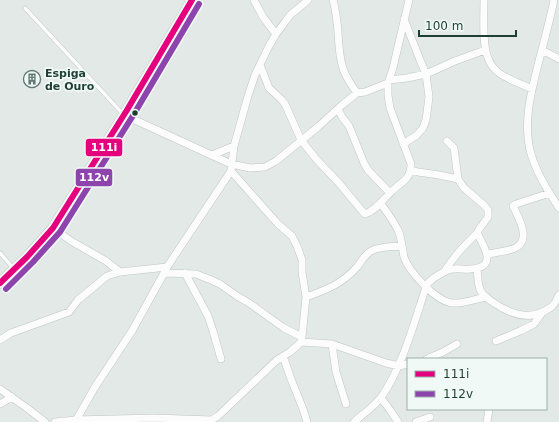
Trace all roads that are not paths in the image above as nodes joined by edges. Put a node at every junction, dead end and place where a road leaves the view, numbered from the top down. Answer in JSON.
{"nodes":[{"id":1,"x":192,"y":0,"type":"edge"},
{"id":2,"x":254,"y":0,"type":"edge"},
{"id":3,"x":308,"y":0,"type":"edge"},
{"id":4,"x":333,"y":0,"type":"edge"},
{"id":5,"x":409,"y":0,"type":"edge"},
{"id":6,"x":484,"y":0,"type":"edge"},
{"id":7,"x":554,"y":0,"type":"edge"},
{"id":8,"x":25,"y":8,"type":"dead end"},
{"id":9,"x":404,"y":19,"type":"junction"},
{"id":10,"x":276,"y":34,"type":"junction"},
{"id":11,"x":485,"y":50,"type":"junction"},
{"id":12,"x":542,"y":50,"type":"junction"},
{"id":13,"x":559,"y":59,"type":"edge"},
{"id":14,"x":260,"y":65,"type":"junction"},
{"id":15,"x":426,"y":74,"type":"junction"},
{"id":16,"x":388,"y":82,"type":"junction"},
{"id":17,"x":532,"y":89,"type":"junction"},
{"id":18,"x":357,"y":93,"type":"junction"},
{"id":19,"x":338,"y":109,"type":"junction"},
{"id":20,"x":124,"y":116,"type":"junction"},
{"id":21,"x":301,"y":140,"type":"junction"},
{"id":22,"x":447,"y":141,"type":"dead end"},
{"id":23,"x":403,"y":144,"type":"junction"},
{"id":24,"x":234,"y":146,"type":"junction"},
{"id":25,"x":212,"y":155,"type":"junction"},
{"id":26,"x":231,"y":168,"type":"junction"},
{"id":27,"x":411,"y":170,"type":"junction"},
{"id":28,"x":458,"y":179,"type":"junction"},
{"id":29,"x":390,"y":193,"type":"junction"},
{"id":30,"x":550,"y":193,"type":"junction"},
{"id":31,"x":381,"y":204,"type":"junction"},
{"id":32,"x":559,"y":208,"type":"edge"},
{"id":33,"x":53,"y":228,"type":"junction"},
{"id":34,"x":477,"y":233,"type":"junction"},
{"id":35,"x":402,"y":246,"type":"junction"},
{"id":36,"x":0,"y":253,"type":"edge"},
{"id":37,"x":487,"y":254,"type":"junction"},
{"id":38,"x":477,"y":268,"type":"junction"},
{"id":39,"x":15,"y":270,"type":"junction"},
{"id":40,"x":165,"y":270,"type":"junction"},
{"id":41,"x":120,"y":272,"type":"junction"},
{"id":42,"x":444,"y":272,"type":"junction"},
{"id":43,"x":186,"y":274,"type":"junction"},
{"id":44,"x":0,"y":283,"type":"edge"},
{"id":45,"x":426,"y":287,"type":"junction"},
{"id":46,"x":559,"y":295,"type":"edge"},
{"id":47,"x":306,"y":297,"type":"junction"},
{"id":48,"x":486,"y":297,"type":"junction"},
{"id":49,"x":542,"y":313,"type":"junction"},
{"id":50,"x":0,"y":340,"type":"edge"},
{"id":51,"x":301,"y":340,"type":"junction"},
{"id":52,"x":496,"y":341,"type":"dead end"},
{"id":53,"x":332,"y":344,"type":"junction"},
{"id":54,"x":457,"y":344,"type":"dead end"},
{"id":55,"x":283,"y":356,"type":"junction"},
{"id":56,"x":429,"y":358,"type":"edge"},
{"id":57,"x":222,"y":359,"type":"dead end"},
{"id":58,"x":407,"y":364,"type":"edge"},
{"id":59,"x":399,"y":366,"type":"junction"},
{"id":60,"x":0,"y":389,"type":"edge"},
{"id":61,"x":12,"y":397,"type":"junction"},
{"id":62,"x":381,"y":398,"type":"junction"},
{"id":63,"x":0,"y":404,"type":"edge"},
{"id":64,"x":346,"y":404,"type":"dead end"},
{"id":65,"x":489,"y":410,"type":"edge"},
{"id":66,"x":430,"y":417,"type":"dead end"},
{"id":67,"x":135,"y":420,"type":"edge"},
{"id":68,"x":75,"y":421,"type":"edge"},
{"id":69,"x":45,"y":422,"type":"edge"},
{"id":70,"x":55,"y":422,"type":"edge"},
{"id":71,"x":307,"y":422,"type":"edge"},
{"id":72,"x":354,"y":422,"type":"edge"},
{"id":73,"x":398,"y":422,"type":"edge"},
{"id":74,"x":416,"y":422,"type":"edge"},
{"id":75,"x":487,"y":422,"type":"edge"}],
"edges":[{"from":1,"to":20,"type":"main road"},
{"from":2,"to":10,"type":"street"},
{"from":3,"to":10,"type":"street"},
{"from":4,"to":18,"type":"street"},
{"from":5,"to":9,"type":"street"},
{"from":6,"to":11,"type":"street"},
{"from":7,"to":12,"type":"street"},
{"from":8,"to":20,"type":"lane"},
{"from":9,"to":15,"type":"street"},
{"from":9,"to":16,"type":"street"},
{"from":10,"to":14,"type":"street"},
{"from":11,"to":15,"type":"street"},
{"from":11,"to":17,"type":"street"},
{"from":12,"to":13,"type":"street"},
{"from":12,"to":17,"type":"street"},
{"from":14,"to":21,"type":"street"},
{"from":14,"to":24,"type":"street"},
{"from":15,"to":16,"type":"street"},
{"from":15,"to":23,"type":"street"},
{"from":16,"to":18,"type":"street"},
{"from":16,"to":23,"type":"street"},
{"from":17,"to":30,"type":"street"},
{"from":18,"to":19,"type":"street"},
{"from":19,"to":21,"type":"street"},
{"from":19,"to":29,"type":"street"},
{"from":20,"to":25,"type":"street"},
{"from":20,"to":33,"type":"main road"},
{"from":21,"to":26,"type":"street"},
{"from":21,"to":31,"type":"street"},
{"from":22,"to":28,"type":"street"},
{"from":23,"to":27,"type":"street"},
{"from":24,"to":25,"type":"street"},
{"from":24,"to":26,"type":"street"},
{"from":25,"to":26,"type":"street"},
{"from":26,"to":40,"type":"street"},
{"from":26,"to":47,"type":"street"},
{"from":27,"to":28,"type":"street"},
{"from":27,"to":29,"type":"street"},
{"from":28,"to":34,"type":"street"},
{"from":29,"to":31,"type":"street"},
{"from":30,"to":32,"type":"street"},
{"from":30,"to":37,"type":"street"},
{"from":31,"to":35,"type":"street"},
{"from":33,"to":39,"type":"main road"},
{"from":33,"to":41,"type":"street"},
{"from":34,"to":37,"type":"street"},
{"from":34,"to":42,"type":"street"},
{"from":35,"to":45,"type":"street"},
{"from":35,"to":47,"type":"street"},
{"from":36,"to":39,"type":"lane"},
{"from":37,"to":38,"type":"street"},
{"from":38,"to":42,"type":"street"},
{"from":38,"to":48,"type":"street"},
{"from":39,"to":44,"type":"main road"},
{"from":40,"to":41,"type":"street"},
{"from":40,"to":43,"type":"street"},
{"from":40,"to":68,"type":"street"},
{"from":41,"to":50,"type":"street"},
{"from":42,"to":45,"type":"street"},
{"from":43,"to":51,"type":"street"},
{"from":43,"to":57,"type":"street"},
{"from":45,"to":48,"type":"street"},
{"from":45,"to":59,"type":"street"},
{"from":46,"to":49,"type":"street"},
{"from":47,"to":51,"type":"street"},
{"from":48,"to":49,"type":"street"},
{"from":49,"to":52,"type":"street"},
{"from":51,"to":53,"type":"street"},
{"from":51,"to":55,"type":"street"},
{"from":53,"to":59,"type":"street"},
{"from":53,"to":64,"type":"street"},
{"from":54,"to":56,"type":"street"},
{"from":55,"to":67,"type":"street"},
{"from":55,"to":71,"type":"street"},
{"from":58,"to":59,"type":"street"},
{"from":59,"to":62,"type":"street"},
{"from":60,"to":61,"type":"street"},
{"from":61,"to":63,"type":"street"},
{"from":61,"to":69,"type":"street"},
{"from":62,"to":72,"type":"street"},
{"from":62,"to":73,"type":"street"},
{"from":65,"to":75,"type":"street"},
{"from":66,"to":74,"type":"street"},
{"from":67,"to":68,"type":"street"},
{"from":68,"to":70,"type":"street"}]}
